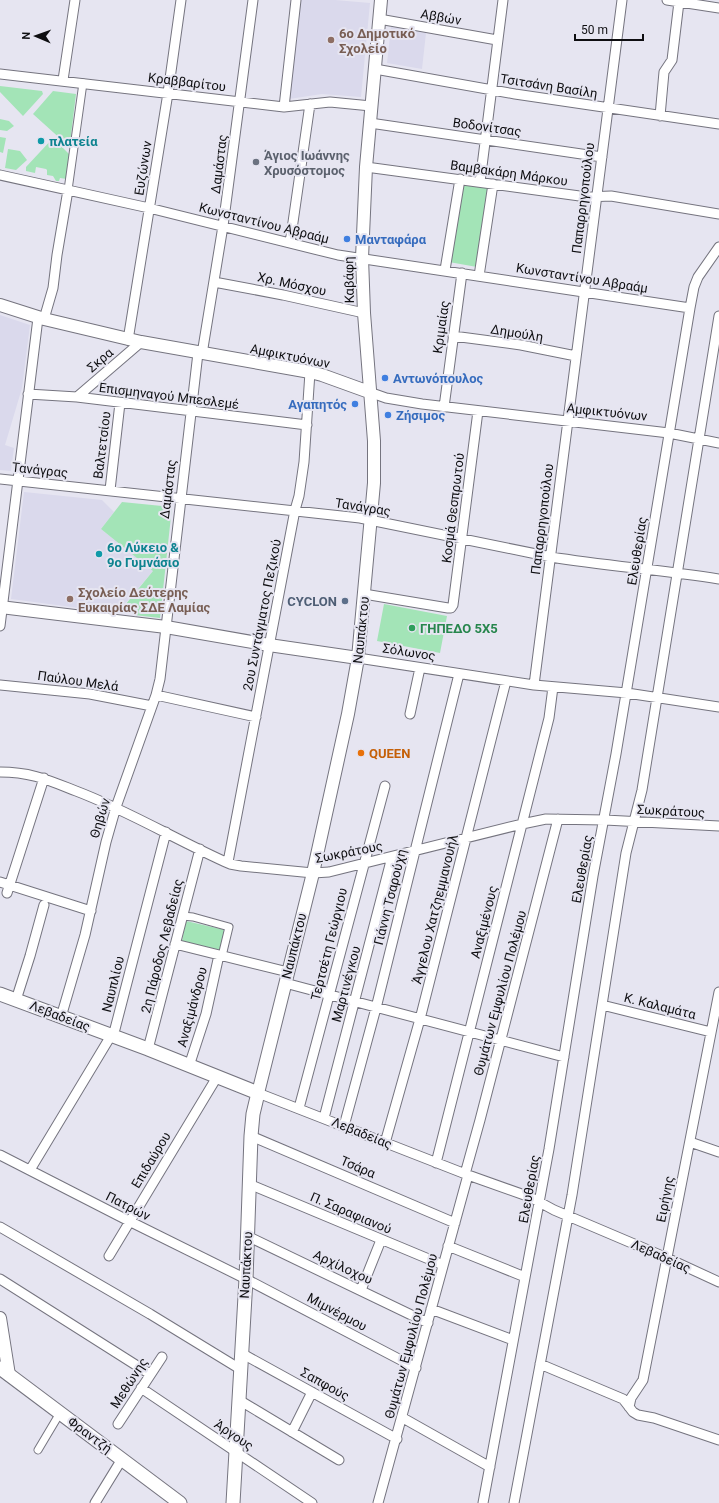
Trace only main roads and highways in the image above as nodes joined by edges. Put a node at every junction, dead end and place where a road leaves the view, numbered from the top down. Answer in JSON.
{"nodes":[{"id":1,"x":0,"y":994,"type":"edge"},
{"id":2,"x":258,"y":1093,"type":"joint"},
{"id":3,"x":5,"y":1371,"type":"edge"},
{"id":4,"x":180,"y":1503,"type":"edge"},
{"id":5,"x":233,"y":1503,"type":"edge"}],
"edges":[{"from":1,"to":2,"type":"main road","name":"Λεβαδείας"},
{"from":2,"to":5,"type":"main road","name":"Ναυπάκτου"},
{"from":3,"to":4,"type":"main road","name":"Φραντζή"}]}
